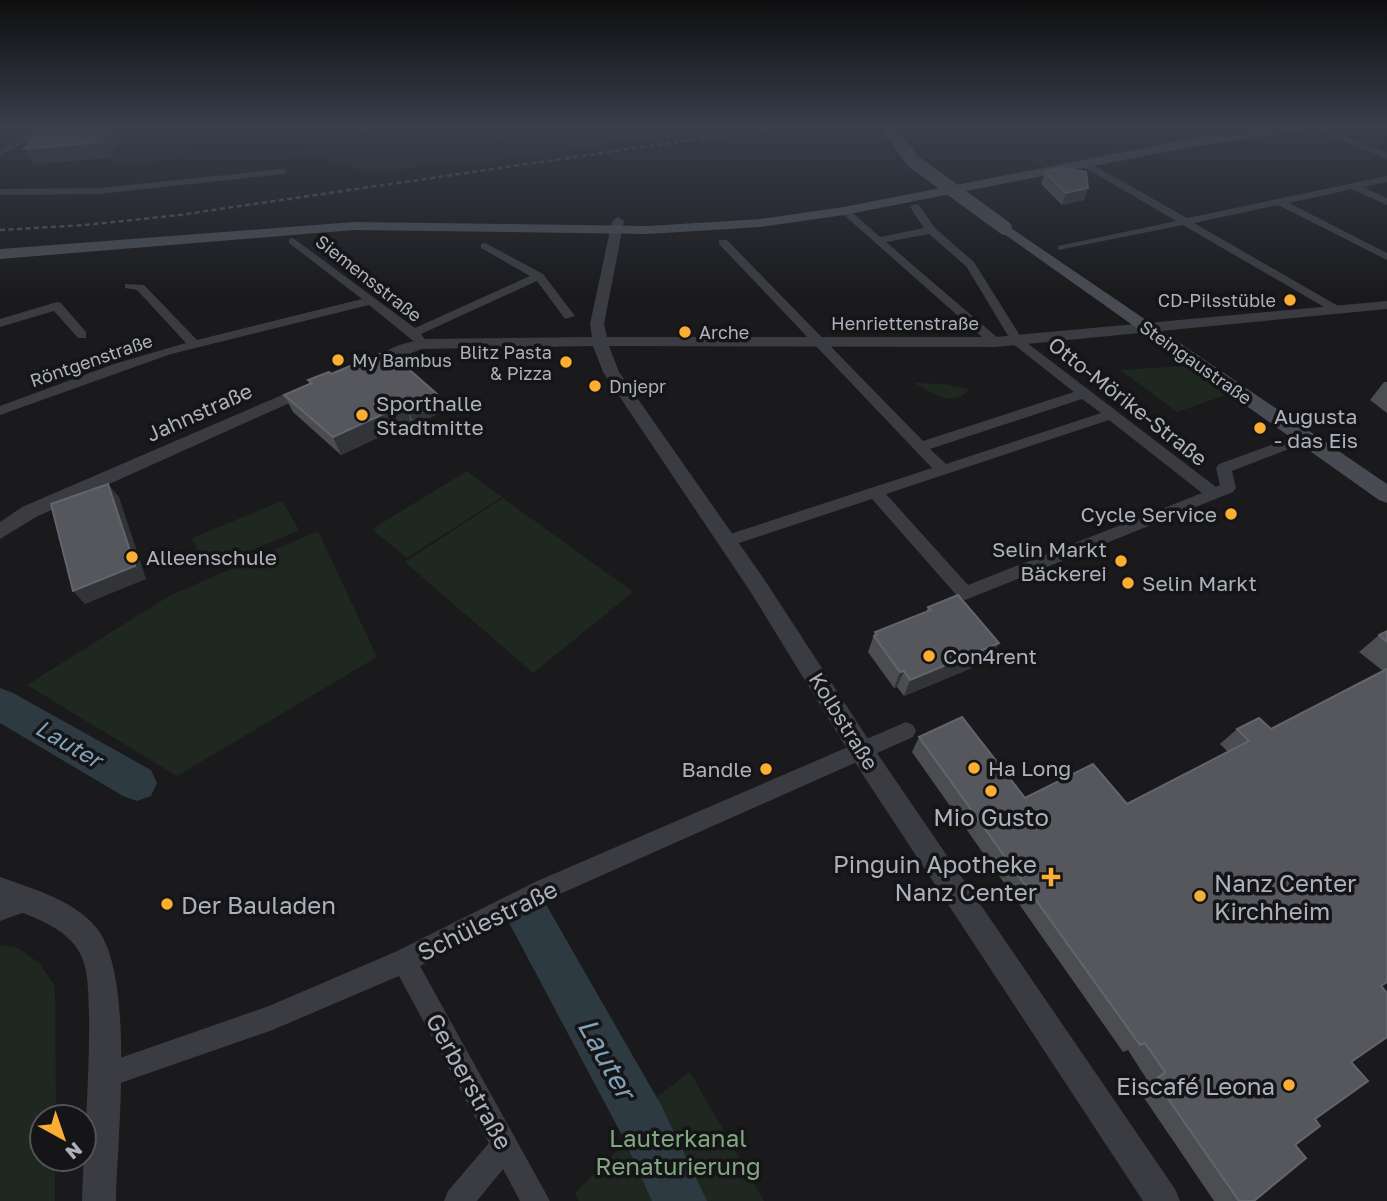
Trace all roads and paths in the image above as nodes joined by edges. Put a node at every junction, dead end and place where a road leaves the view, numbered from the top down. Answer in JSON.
{"nodes":[{"id":1,"x":185,"y":182,"type":"edge"},
{"id":2,"x":941,"y":182,"type":"edge"},
{"id":3,"x":988,"y":182,"type":"edge"},
{"id":4,"x":1117,"y":182,"type":"edge"},
{"id":5,"x":1370,"y":182,"type":"edge"},
{"id":6,"x":1353,"y":186,"type":"junction"},
{"id":7,"x":0,"y":192,"type":"edge"},
{"id":8,"x":1387,"y":202,"type":"edge"},
{"id":9,"x":1281,"y":203,"type":"junction"},
{"id":10,"x":915,"y":207,"type":"dead end"},
{"id":11,"x":849,"y":215,"type":"dead end"},
{"id":12,"x":1189,"y":223,"type":"junction"},
{"id":13,"x":617,"y":225,"type":"junction"},
{"id":14,"x":931,"y":230,"type":"junction"},
{"id":15,"x":879,"y":240,"type":"junction"},
{"id":16,"x":293,"y":241,"type":"dead end"},
{"id":17,"x":723,"y":242,"type":"dead end"},
{"id":18,"x":485,"y":246,"type":"dead end"},
{"id":19,"x":0,"y":247,"type":"edge"},
{"id":20,"x":1062,"y":248,"type":"dead end"},
{"id":21,"x":0,"y":254,"type":"edge"},
{"id":22,"x":1387,"y":257,"type":"edge"},
{"id":23,"x":539,"y":276,"type":"junction"},
{"id":24,"x":129,"y":286,"type":"dead end"},
{"id":25,"x":372,"y":300,"type":"junction"},
{"id":26,"x":1387,"y":305,"type":"edge"},
{"id":27,"x":1336,"y":310,"type":"junction"},
{"id":28,"x":569,"y":316,"type":"dead end"},
{"id":29,"x":0,"y":323,"type":"edge"},
{"id":30,"x":1149,"y":329,"type":"junction"},
{"id":31,"x":82,"y":335,"type":"dead end"},
{"id":32,"x":418,"y":338,"type":"junction"},
{"id":33,"x":598,"y":341,"type":"junction"},
{"id":34,"x":1017,"y":341,"type":"junction"},
{"id":35,"x":820,"y":342,"type":"junction"},
{"id":36,"x":995,"y":342,"type":"junction"},
{"id":37,"x":194,"y":344,"type":"junction"},
{"id":38,"x":1083,"y":394,"type":"junction"},
{"id":39,"x":0,"y":411,"type":"edge"},
{"id":40,"x":1110,"y":415,"type":"junction"},
{"id":41,"x":1304,"y":438,"type":"junction"},
{"id":42,"x":920,"y":447,"type":"junction"},
{"id":43,"x":944,"y":471,"type":"junction"},
{"id":44,"x":876,"y":493,"type":"junction"},
{"id":45,"x":1214,"y":494,"type":"junction"},
{"id":46,"x":1387,"y":495,"type":"edge"},
{"id":47,"x":0,"y":532,"type":"edge"},
{"id":48,"x":727,"y":541,"type":"junction"},
{"id":49,"x":906,"y":731,"type":"dead end"},
{"id":50,"x":863,"y":751,"type":"junction"},
{"id":51,"x":0,"y":891,"type":"edge"},
{"id":52,"x":28,"y":900,"type":"junction"},
{"id":53,"x":0,"y":909,"type":"edge"},
{"id":54,"x":404,"y":961,"type":"junction"},
{"id":55,"x":106,"y":1075,"type":"junction"},
{"id":56,"x":505,"y":1146,"type":"junction"},
{"id":57,"x":99,"y":1201,"type":"edge"},
{"id":58,"x":458,"y":1201,"type":"edge"},
{"id":59,"x":536,"y":1201,"type":"edge"},
{"id":60,"x":1163,"y":1201,"type":"edge"}],
"edges":[{"from":1,"to":7,"type":"street"},
{"from":2,"to":30,"type":"main road","name":"Steingaustraße","bridge":true},
{"from":3,"to":13,"type":"main road"},
{"from":4,"to":12,"type":"street"},
{"from":5,"to":6,"type":"street"},
{"from":6,"to":8,"type":"street"},
{"from":6,"to":9,"type":"street"},
{"from":9,"to":12,"type":"street"},
{"from":9,"to":22,"type":"street"},
{"from":10,"to":14,"type":"street","name":"Otto-Mörike-Straße"},
{"from":11,"to":15,"type":"street"},
{"from":12,"to":20,"type":"street"},
{"from":12,"to":27,"type":"street"},
{"from":13,"to":19,"type":"main road"},
{"from":13,"to":21,"type":"main road"},
{"from":13,"to":33,"type":"street","name":"Kolbstraße"},
{"from":14,"to":15,"type":"street"},
{"from":14,"to":34,"type":"street","name":"Otto-Mörike-Straße"},
{"from":15,"to":36,"type":"street"},
{"from":16,"to":25,"type":"street","name":"Siemensstraße"},
{"from":17,"to":35,"type":"street"},
{"from":18,"to":23,"type":"street"},
{"from":23,"to":28,"type":"street"},
{"from":23,"to":32,"type":"street","name":"Jahnstraße"},
{"from":24,"to":37,"type":"street","name":"Röntgenstraße"},
{"from":25,"to":32,"type":"street","name":"Siemensstraße"},
{"from":25,"to":37,"type":"street","name":"Röntgenstraße"},
{"from":26,"to":27,"type":"street","name":"Henriettenstraße"},
{"from":27,"to":30,"type":"street","name":"Henriettenstraße"},
{"from":29,"to":31,"type":"street"},
{"from":30,"to":34,"type":"street","name":"Henriettenstraße"},
{"from":30,"to":41,"type":"main road","name":"Steingaustraße"},
{"from":32,"to":33,"type":"street","name":"Henriettenstraße"},
{"from":32,"to":47,"type":"street","name":"Jahnstraße"},
{"from":33,"to":35,"type":"street","name":"Henriettenstraße"},
{"from":33,"to":48,"type":"street","name":"Kolbstraße"},
{"from":34,"to":36,"type":"street","name":"Henriettenstraße"},
{"from":34,"to":38,"type":"street","name":"Otto-Mörike-Straße"},
{"from":35,"to":36,"type":"street","name":"Henriettenstraße"},
{"from":35,"to":42,"type":"street"},
{"from":37,"to":39,"type":"street","name":"Röntgenstraße"},
{"from":38,"to":40,"type":"street","name":"Otto-Mörike-Straße"},
{"from":38,"to":42,"type":"street"},
{"from":40,"to":43,"type":"street"},
{"from":40,"to":45,"type":"street","name":"Otto-Mörike-Straße"},
{"from":41,"to":45,"type":"street"},
{"from":41,"to":46,"type":"main road","name":"Steingaustraße"},
{"from":42,"to":43,"type":"street"},
{"from":43,"to":44,"type":"street"},
{"from":44,"to":45,"type":"street"},
{"from":44,"to":48,"type":"street"},
{"from":48,"to":50,"type":"street","name":"Kolbstraße"},
{"from":49,"to":50,"type":"street","name":"Schülestraße"},
{"from":50,"to":54,"type":"street","name":"Schülestraße"},
{"from":50,"to":60,"type":"street","name":"Kolbstraße"},
{"from":51,"to":52,"type":"street"},
{"from":52,"to":53,"type":"street"},
{"from":52,"to":55,"type":"street"},
{"from":54,"to":55,"type":"street","name":"Schülestraße"},
{"from":54,"to":56,"type":"street","name":"Gerberstraße"},
{"from":55,"to":57,"type":"street"},
{"from":56,"to":58,"type":"street"},
{"from":56,"to":59,"type":"street","name":"Gerberstraße"}]}
